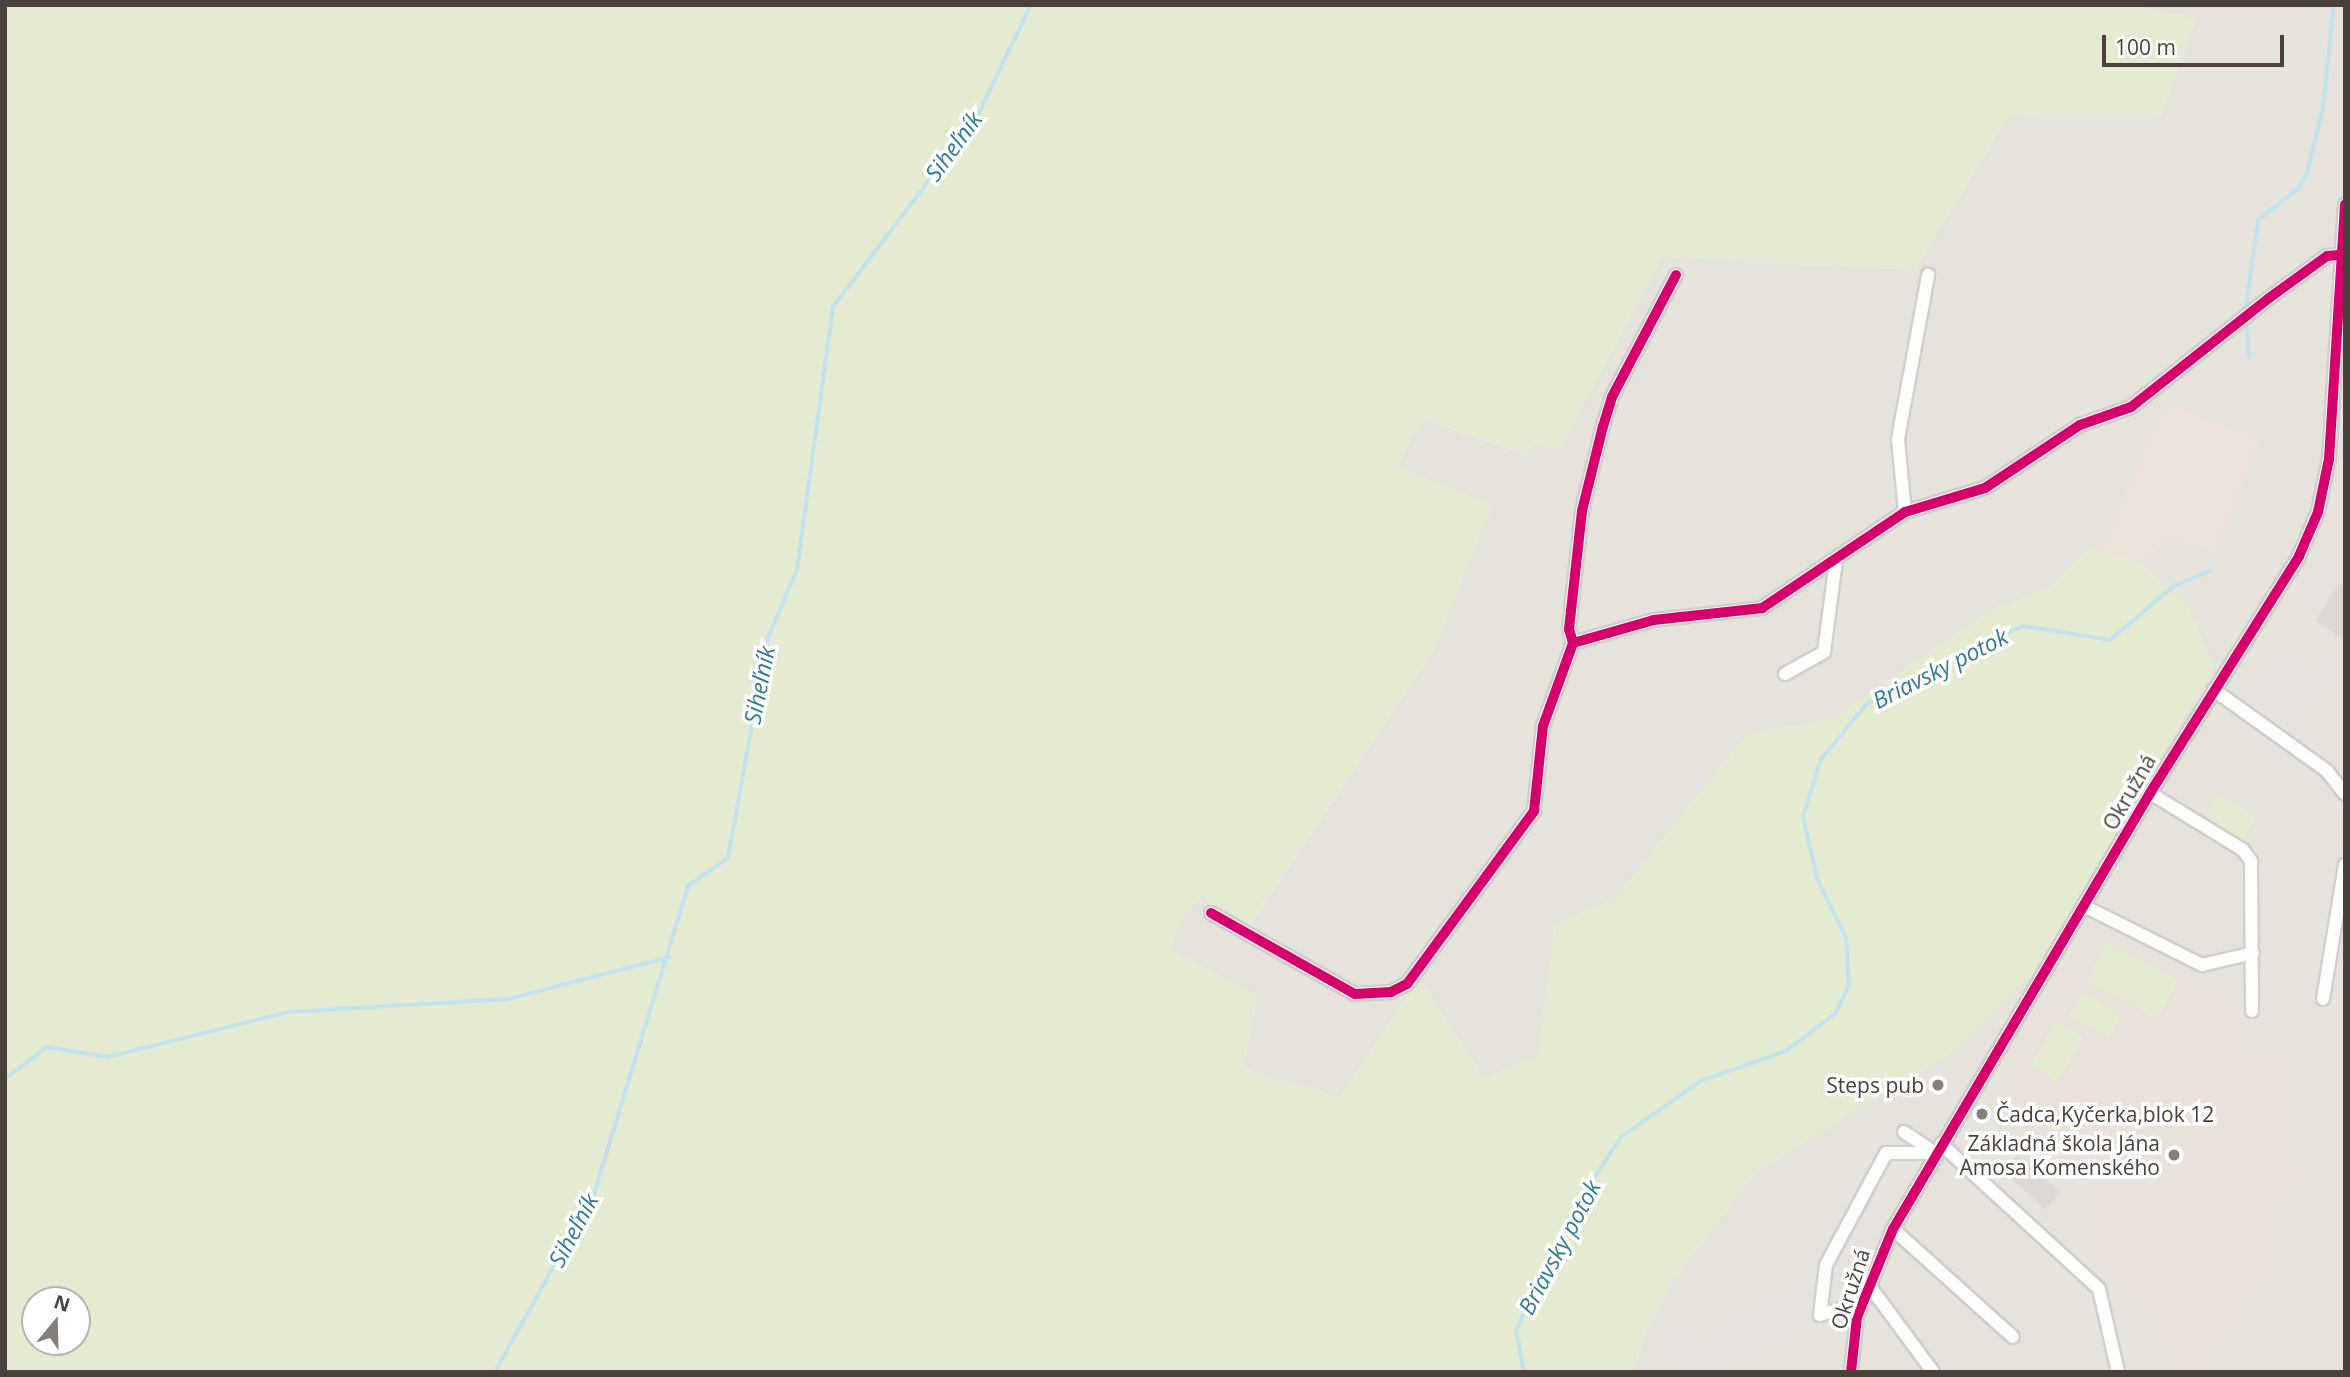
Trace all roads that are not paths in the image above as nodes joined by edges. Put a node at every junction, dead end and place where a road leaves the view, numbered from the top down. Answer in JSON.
{"nodes":[{"id":1,"x":2345,"y":205,"type":"edge"},
{"id":2,"x":2338,"y":255,"type":"junction"},
{"id":3,"x":1676,"y":275,"type":"dead end"},
{"id":4,"x":1928,"y":275,"type":"dead end"},
{"id":5,"x":2341,"y":277,"type":"edge"},
{"id":6,"x":2341,"y":317,"type":"edge"},
{"id":7,"x":1905,"y":512,"type":"junction"},
{"id":8,"x":1836,"y":561,"type":"junction"},
{"id":9,"x":1573,"y":643,"type":"junction"},
{"id":10,"x":1784,"y":674,"type":"dead end"},
{"id":11,"x":2214,"y":690,"type":"junction"},
{"id":12,"x":2150,"y":793,"type":"junction"},
{"id":13,"x":2345,"y":794,"type":"edge"},
{"id":14,"x":2345,"y":864,"type":"edge"},
{"id":15,"x":2086,"y":907,"type":"junction"},
{"id":16,"x":1211,"y":914,"type":"dead end"},
{"id":17,"x":2253,"y":953,"type":"junction"},
{"id":18,"x":2323,"y":999,"type":"dead end"},
{"id":19,"x":2252,"y":1011,"type":"dead end"},
{"id":20,"x":1905,"y":1132,"type":"dead end"},
{"id":21,"x":1938,"y":1149,"type":"junction"},
{"id":22,"x":1893,"y":1229,"type":"junction"},
{"id":23,"x":1868,"y":1284,"type":"junction"},
{"id":24,"x":1862,"y":1303,"type":"junction"},
{"id":25,"x":2013,"y":1338,"type":"dead end"},
{"id":26,"x":1850,"y":1372,"type":"edge"},
{"id":27,"x":1933,"y":1372,"type":"edge"},
{"id":28,"x":2118,"y":1372,"type":"edge"}],
"edges":[{"from":1,"to":2,"type":"street","name":"Okružná"},
{"from":2,"to":5,"type":"street","name":"Okružná"},
{"from":2,"to":7,"type":"street"},
{"from":3,"to":9,"type":"street"},
{"from":4,"to":7,"type":"street"},
{"from":5,"to":6,"type":"street","name":"Okružná"},
{"from":6,"to":11,"type":"street","name":"Okružná"},
{"from":7,"to":8,"type":"street"},
{"from":8,"to":9,"type":"street"},
{"from":8,"to":10,"type":"street"},
{"from":9,"to":16,"type":"street"},
{"from":11,"to":12,"type":"street","name":"Okružná"},
{"from":11,"to":13,"type":"street"},
{"from":12,"to":15,"type":"street","name":"Okružná"},
{"from":12,"to":17,"type":"street"},
{"from":14,"to":18,"type":"street"},
{"from":15,"to":17,"type":"street"},
{"from":15,"to":21,"type":"street","name":"Okružná"},
{"from":17,"to":19,"type":"street"},
{"from":20,"to":21,"type":"street"},
{"from":21,"to":22,"type":"street","name":"Okružná"},
{"from":21,"to":24,"type":"street"},
{"from":21,"to":28,"type":"street"},
{"from":22,"to":23,"type":"street","name":"Okružná"},
{"from":22,"to":25,"type":"street"},
{"from":23,"to":24,"type":"street","name":"Okružná"},
{"from":23,"to":27,"type":"street"},
{"from":24,"to":26,"type":"street","name":"Okružná"}]}
